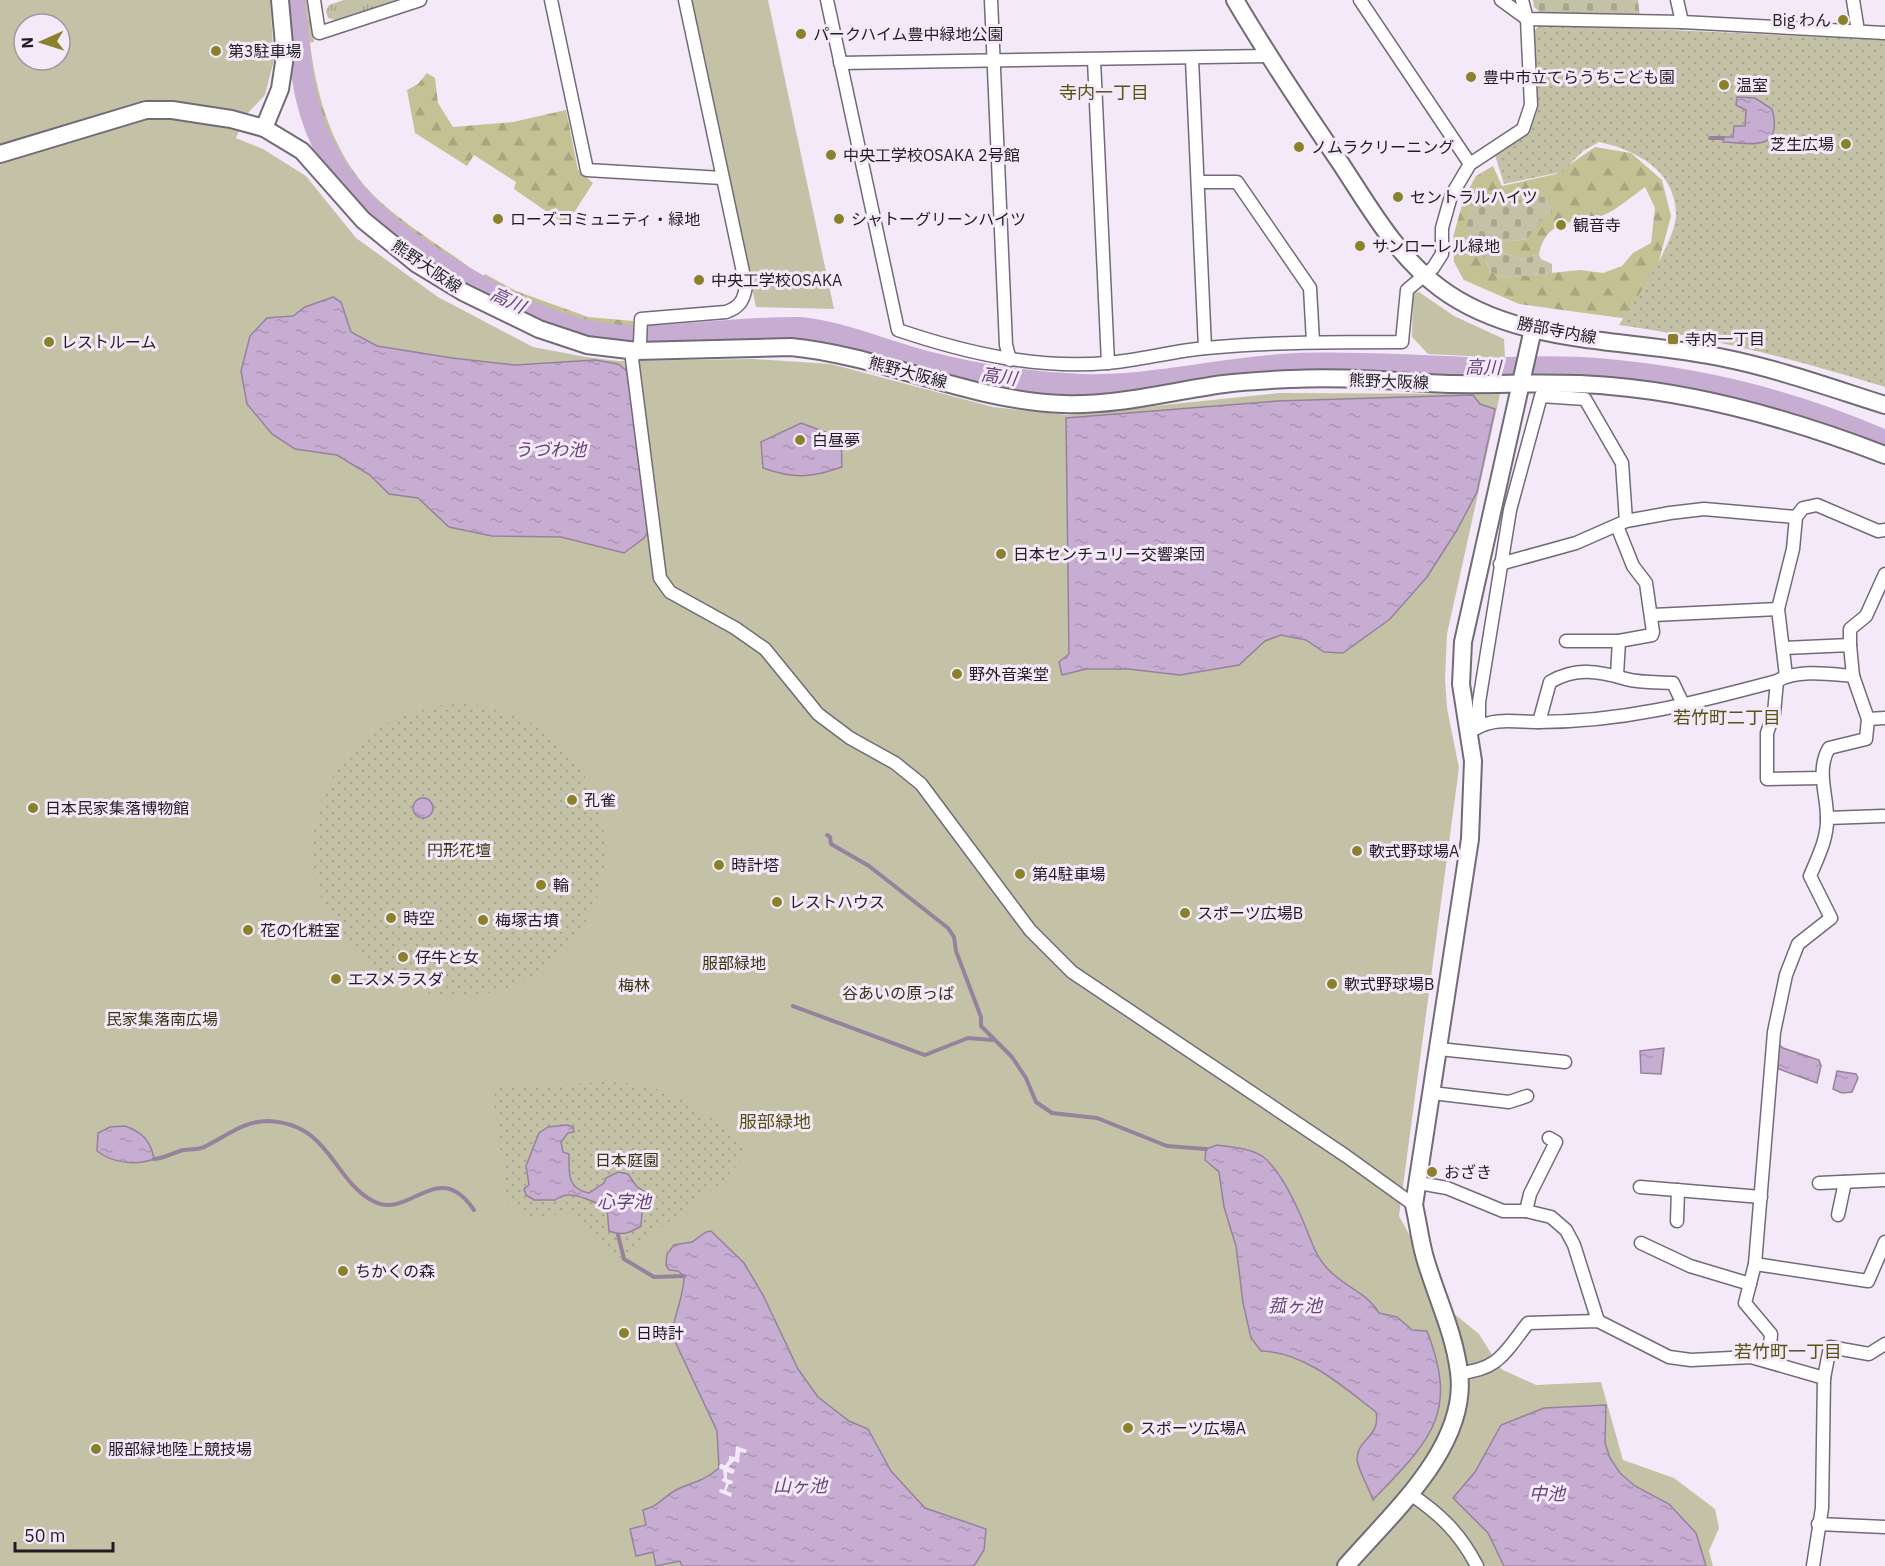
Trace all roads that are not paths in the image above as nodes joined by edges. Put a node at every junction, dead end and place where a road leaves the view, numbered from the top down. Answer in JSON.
{"nodes":[{"id":1,"x":280,"y":0,"type":"edge"},
{"id":2,"x":420,"y":0,"type":"edge"},
{"id":3,"x":551,"y":0,"type":"edge"},
{"id":4,"x":685,"y":0,"type":"edge"},
{"id":5,"x":827,"y":0,"type":"edge"},
{"id":6,"x":991,"y":0,"type":"edge"},
{"id":7,"x":1235,"y":0,"type":"edge"},
{"id":8,"x":1360,"y":0,"type":"edge"},
{"id":9,"x":1501,"y":0,"type":"edge"},
{"id":10,"x":1522,"y":0,"type":"edge"},
{"id":11,"x":1677,"y":0,"type":"edge"},
{"id":12,"x":1853,"y":0,"type":"edge"},
{"id":13,"x":318,"y":1,"type":"edge"},
{"id":14,"x":1527,"y":19,"type":"junction"},
{"id":15,"x":1682,"y":22,"type":"junction"},
{"id":16,"x":1858,"y":31,"type":"junction"},
{"id":17,"x":1885,"y":33,"type":"edge"},
{"id":18,"x":1268,"y":56,"type":"junction"},
{"id":19,"x":1192,"y":59,"type":"junction"},
{"id":20,"x":994,"y":60,"type":"junction"},
{"id":21,"x":1094,"y":60,"type":"junction"},
{"id":22,"x":840,"y":63,"type":"junction"},
{"id":23,"x":264,"y":128,"type":"junction"},
{"id":24,"x":0,"y":154,"type":"edge"},
{"id":25,"x":1470,"y":164,"type":"junction"},
{"id":26,"x":722,"y":178,"type":"junction"},
{"id":27,"x":1198,"y":182,"type":"junction"},
{"id":28,"x":1423,"y":274,"type":"junction"},
{"id":29,"x":1533,"y":329,"type":"junction"},
{"id":30,"x":1313,"y":342,"type":"junction"},
{"id":31,"x":638,"y":347,"type":"junction"},
{"id":32,"x":1205,"y":348,"type":"junction"},
{"id":33,"x":1010,"y":360,"type":"junction"},
{"id":34,"x":1107,"y":363,"type":"junction"},
{"id":35,"x":1522,"y":384,"type":"junction"},
{"id":36,"x":1885,"y":405,"type":"edge"},
{"id":37,"x":1885,"y":455,"type":"edge"},
{"id":38,"x":1498,"y":476,"type":"junction"},
{"id":39,"x":1517,"y":483,"type":"junction"},
{"id":40,"x":1796,"y":517,"type":"junction"},
{"id":41,"x":1622,"y":523,"type":"junction"},
{"id":42,"x":1885,"y":530,"type":"edge"},
{"id":43,"x":1500,"y":564,"type":"junction"},
{"id":44,"x":1885,"y":574,"type":"edge"},
{"id":45,"x":1778,"y":609,"type":"junction"},
{"id":46,"x":1653,"y":615,"type":"junction"},
{"id":47,"x":1619,"y":640,"type":"junction"},
{"id":48,"x":1566,"y":641,"type":"dead end"},
{"id":49,"x":1850,"y":645,"type":"junction"},
{"id":50,"x":1784,"y":648,"type":"junction"},
{"id":51,"x":1617,"y":675,"type":"junction"},
{"id":52,"x":1853,"y":676,"type":"junction"},
{"id":53,"x":1781,"y":679,"type":"junction"},
{"id":54,"x":1684,"y":706,"type":"junction"},
{"id":55,"x":1885,"y":718,"type":"edge"},
{"id":56,"x":1868,"y":719,"type":"junction"},
{"id":57,"x":1539,"y":722,"type":"junction"},
{"id":58,"x":1474,"y":729,"type":"junction"},
{"id":59,"x":1822,"y":778,"type":"junction"},
{"id":60,"x":1882,"y":816,"type":"dead end"},
{"id":61,"x":1827,"y":818,"type":"junction"},
{"id":62,"x":1439,"y":1049,"type":"junction"},
{"id":63,"x":1564,"y":1062,"type":"dead end"},
{"id":64,"x":1432,"y":1093,"type":"junction"},
{"id":65,"x":1527,"y":1096,"type":"dead end"},
{"id":66,"x":1549,"y":1138,"type":"dead end"},
{"id":67,"x":1885,"y":1180,"type":"edge"},
{"id":68,"x":1845,"y":1182,"type":"junction"},
{"id":69,"x":1819,"y":1183,"type":"dead end"},
{"id":70,"x":1419,"y":1184,"type":"junction"},
{"id":71,"x":1640,"y":1187,"type":"dead end"},
{"id":72,"x":1678,"y":1190,"type":"junction"},
{"id":73,"x":1761,"y":1197,"type":"junction"},
{"id":74,"x":1414,"y":1205,"type":"junction"},
{"id":75,"x":1526,"y":1211,"type":"junction"},
{"id":76,"x":1838,"y":1215,"type":"dead end"},
{"id":77,"x":1677,"y":1221,"type":"dead end"},
{"id":78,"x":1885,"y":1242,"type":"edge"},
{"id":79,"x":1641,"y":1243,"type":"dead end"},
{"id":80,"x":1755,"y":1264,"type":"junction"},
{"id":81,"x":1750,"y":1284,"type":"junction"},
{"id":82,"x":1598,"y":1321,"type":"junction"},
{"id":83,"x":1885,"y":1344,"type":"edge"},
{"id":84,"x":1768,"y":1361,"type":"junction"},
{"id":85,"x":1459,"y":1373,"type":"junction"},
{"id":86,"x":1824,"y":1378,"type":"junction"},
{"id":87,"x":1410,"y":1493,"type":"junction"},
{"id":88,"x":1818,"y":1524,"type":"junction"},
{"id":89,"x":1885,"y":1527,"type":"edge"},
{"id":90,"x":1346,"y":1566,"type":"edge"},
{"id":91,"x":1477,"y":1566,"type":"edge"},
{"id":92,"x":1813,"y":1566,"type":"edge"}],
"edges":[{"from":1,"to":23,"type":"street"},
{"from":2,"to":13,"type":"street"},
{"from":3,"to":26,"type":"street"},
{"from":4,"to":26,"type":"street"},
{"from":5,"to":22,"type":"street"},
{"from":6,"to":20,"type":"street"},
{"from":7,"to":18,"type":"street","name":"勝部寺内線"},
{"from":8,"to":25,"type":"street"},
{"from":9,"to":14,"type":"street"},
{"from":10,"to":14,"type":"street"},
{"from":11,"to":15,"type":"street"},
{"from":12,"to":16,"type":"street"},
{"from":14,"to":15,"type":"street"},
{"from":14,"to":25,"type":"street"},
{"from":15,"to":16,"type":"street"},
{"from":16,"to":17,"type":"street"},
{"from":18,"to":19,"type":"street"},
{"from":18,"to":28,"type":"street","name":"勝部寺内線"},
{"from":19,"to":21,"type":"street"},
{"from":19,"to":27,"type":"street"},
{"from":20,"to":21,"type":"street"},
{"from":20,"to":22,"type":"street"},
{"from":20,"to":33,"type":"street"},
{"from":21,"to":34,"type":"street"},
{"from":22,"to":33,"type":"street"},
{"from":23,"to":24,"type":"street","name":"熊野大阪線"},
{"from":23,"to":31,"type":"street","name":"熊野大阪線"},
{"from":25,"to":28,"type":"street"},
{"from":26,"to":31,"type":"street"},
{"from":27,"to":30,"type":"street"},
{"from":27,"to":32,"type":"street"},
{"from":28,"to":29,"type":"street","name":"勝部寺内線"},
{"from":28,"to":30,"type":"street"},
{"from":29,"to":35,"type":"street"},
{"from":29,"to":36,"type":"street","name":"勝部寺内線"},
{"from":30,"to":32,"type":"street"},
{"from":31,"to":35,"type":"street","name":"熊野大阪線"},
{"from":31,"to":74,"type":"street"},
{"from":32,"to":34,"type":"street"},
{"from":33,"to":34,"type":"street"},
{"from":35,"to":37,"type":"street","name":"熊野大阪線"},
{"from":35,"to":38,"type":"street"},
{"from":38,"to":39,"type":"street"},
{"from":38,"to":58,"type":"street"},
{"from":39,"to":41,"type":"street"},
{"from":39,"to":43,"type":"street"},
{"from":40,"to":41,"type":"street"},
{"from":40,"to":42,"type":"street"},
{"from":40,"to":45,"type":"street"},
{"from":41,"to":43,"type":"street"},
{"from":41,"to":46,"type":"street"},
{"from":43,"to":58,"type":"street"},
{"from":44,"to":49,"type":"street"},
{"from":45,"to":46,"type":"street"},
{"from":45,"to":50,"type":"street"},
{"from":46,"to":47,"type":"street"},
{"from":47,"to":48,"type":"street"},
{"from":47,"to":51,"type":"street"},
{"from":49,"to":50,"type":"street"},
{"from":49,"to":52,"type":"street"},
{"from":50,"to":53,"type":"street"},
{"from":51,"to":54,"type":"street"},
{"from":51,"to":57,"type":"street"},
{"from":52,"to":53,"type":"street"},
{"from":52,"to":56,"type":"street"},
{"from":53,"to":54,"type":"street"},
{"from":53,"to":59,"type":"street"},
{"from":54,"to":57,"type":"street"},
{"from":55,"to":56,"type":"street"},
{"from":56,"to":59,"type":"street"},
{"from":57,"to":58,"type":"street"},
{"from":58,"to":62,"type":"street"},
{"from":59,"to":61,"type":"street"},
{"from":60,"to":61,"type":"street"},
{"from":61,"to":73,"type":"street"},
{"from":62,"to":63,"type":"street"},
{"from":62,"to":64,"type":"street"},
{"from":64,"to":65,"type":"street"},
{"from":64,"to":70,"type":"street"},
{"from":66,"to":75,"type":"street"},
{"from":67,"to":68,"type":"street"},
{"from":68,"to":69,"type":"street"},
{"from":68,"to":76,"type":"street"},
{"from":70,"to":74,"type":"street"},
{"from":70,"to":75,"type":"street"},
{"from":71,"to":72,"type":"street"},
{"from":72,"to":73,"type":"street"},
{"from":72,"to":77,"type":"street"},
{"from":73,"to":80,"type":"street"},
{"from":74,"to":85,"type":"street"},
{"from":75,"to":82,"type":"street"},
{"from":78,"to":80,"type":"street"},
{"from":79,"to":81,"type":"street"},
{"from":80,"to":81,"type":"street"},
{"from":81,"to":84,"type":"street"},
{"from":82,"to":84,"type":"street"},
{"from":82,"to":85,"type":"street"},
{"from":83,"to":86,"type":"street"},
{"from":84,"to":86,"type":"street"},
{"from":85,"to":87,"type":"street"},
{"from":86,"to":88,"type":"street"},
{"from":87,"to":90,"type":"street"},
{"from":87,"to":91,"type":"street"},
{"from":88,"to":89,"type":"street"},
{"from":88,"to":92,"type":"street"}]}
